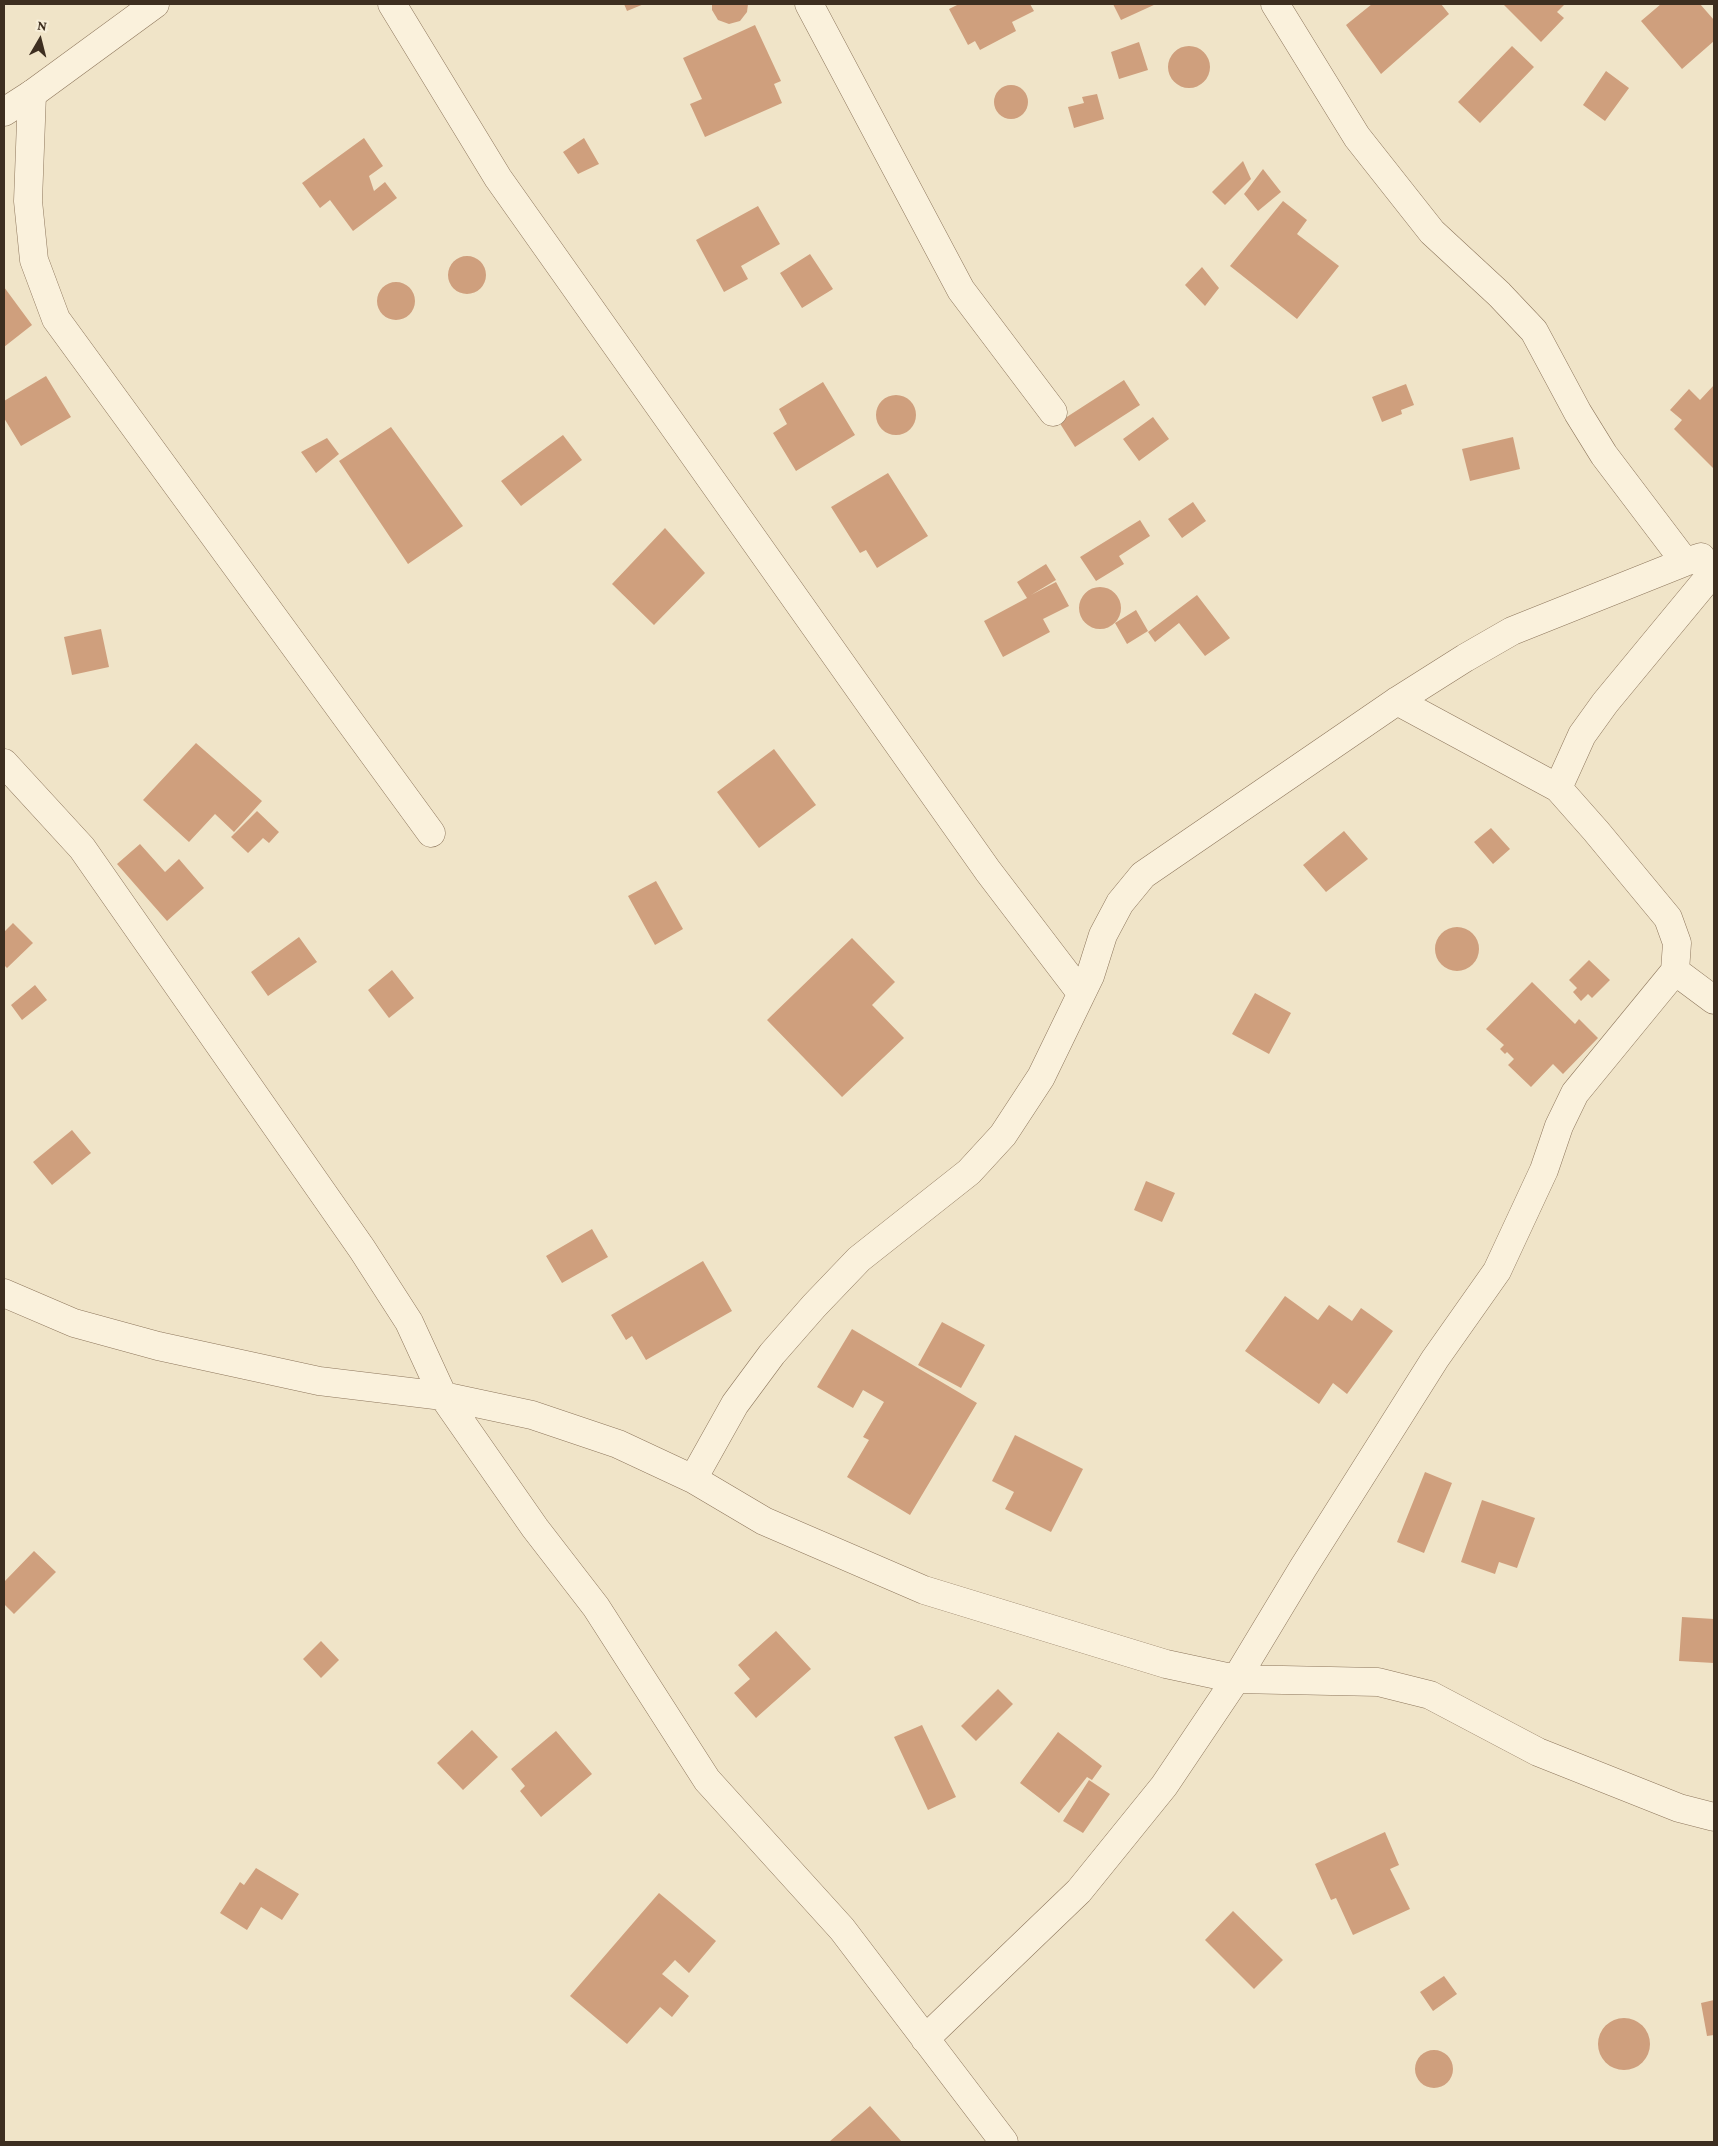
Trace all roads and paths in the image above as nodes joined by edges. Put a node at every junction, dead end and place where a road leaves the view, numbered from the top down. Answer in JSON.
{"nodes":[{"id":1,"x":155,"y":4,"type":"edge"},
{"id":2,"x":392,"y":4,"type":"edge"},
{"id":3,"x":809,"y":4,"type":"edge"},
{"id":4,"x":1275,"y":4,"type":"edge"},
{"id":5,"x":32,"y":94,"type":"junction"},
{"id":6,"x":4,"y":112,"type":"edge"},
{"id":7,"x":1053,"y":412,"type":"dead end"},
{"id":8,"x":1714,"y":552,"type":"edge"},
{"id":9,"x":1686,"y":562,"type":"junction"},
{"id":10,"x":1714,"y":571,"type":"edge"},
{"id":11,"x":1397,"y":701,"type":"junction"},
{"id":12,"x":4,"y":763,"type":"edge"},
{"id":13,"x":1558,"y":788,"type":"junction"},
{"id":14,"x":431,"y":833,"type":"dead end"},
{"id":15,"x":1675,"y":971,"type":"junction"},
{"id":16,"x":1081,"y":994,"type":"junction"},
{"id":17,"x":1714,"y":1000,"type":"edge"},
{"id":18,"x":4,"y":1293,"type":"edge"},
{"id":19,"x":443,"y":1396,"type":"junction"},
{"id":20,"x":693,"y":1479,"type":"junction"},
{"id":21,"x":1236,"y":1679,"type":"junction"},
{"id":22,"x":1714,"y":1817,"type":"edge"},
{"id":23,"x":925,"y":2039,"type":"junction"},
{"id":24,"x":1004,"y":2142,"type":"edge"}],
"edges":[{"from":1,"to":5,"type":"street"},
{"from":2,"to":16,"type":"street"},
{"from":3,"to":7,"type":"street"},
{"from":4,"to":9,"type":"street"},
{"from":5,"to":6,"type":"street"},
{"from":5,"to":14,"type":"street"},
{"from":8,"to":9,"type":"street"},
{"from":9,"to":11,"type":"street"},
{"from":10,"to":13,"type":"street"},
{"from":11,"to":13,"type":"street"},
{"from":11,"to":16,"type":"street"},
{"from":12,"to":19,"type":"street"},
{"from":13,"to":15,"type":"street"},
{"from":15,"to":17,"type":"street"},
{"from":15,"to":21,"type":"street"},
{"from":16,"to":20,"type":"street"},
{"from":18,"to":19,"type":"street"},
{"from":19,"to":20,"type":"street"},
{"from":19,"to":23,"type":"street"},
{"from":20,"to":21,"type":"street"},
{"from":21,"to":22,"type":"street"},
{"from":21,"to":23,"type":"street"},
{"from":23,"to":24,"type":"street"}]}
